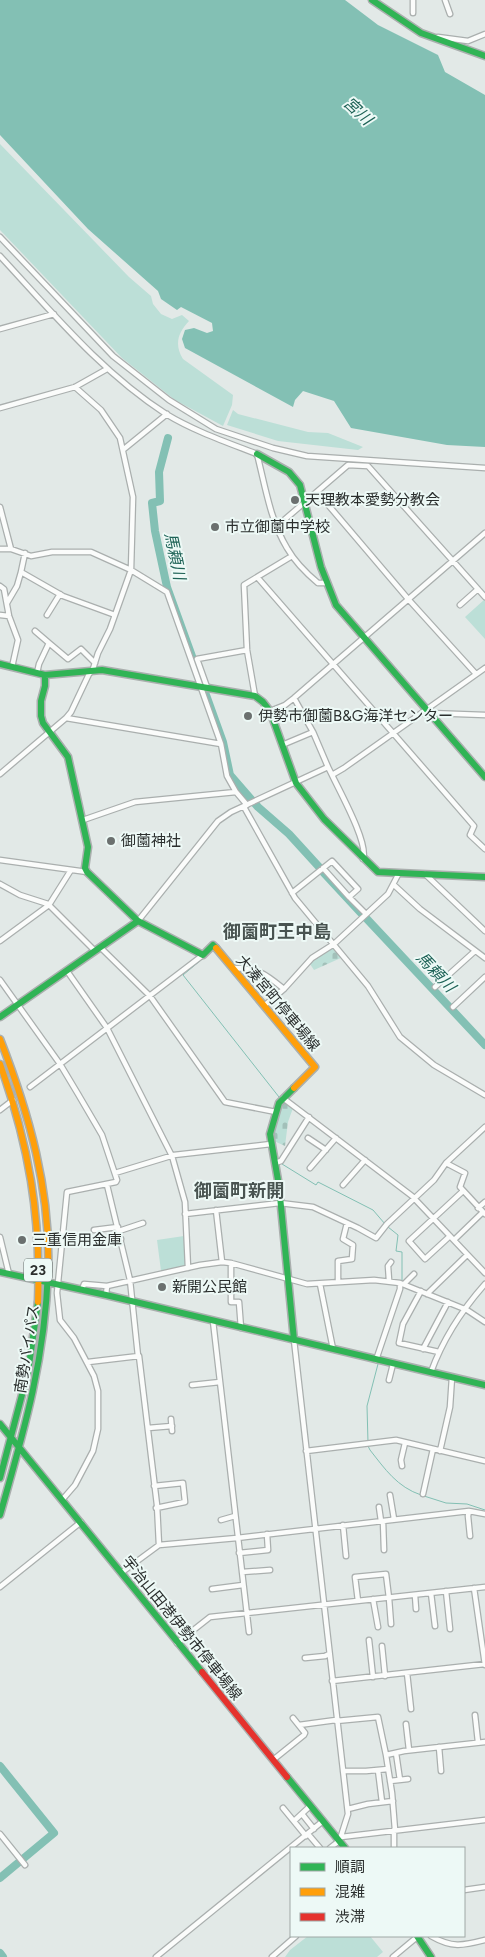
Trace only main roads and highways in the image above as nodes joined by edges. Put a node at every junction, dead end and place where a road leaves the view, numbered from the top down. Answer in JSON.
{"nodes":[{"id":1,"x":372,"y":0,"type":"edge"},
{"id":2,"x":485,"y":56,"type":"edge"},
{"id":3,"x":257,"y":454,"type":"road end"},
{"id":4,"x":0,"y":664,"type":"edge"},
{"id":5,"x":45,"y":675,"type":"junction"},
{"id":6,"x":482,"y":772,"type":"edge"},
{"id":7,"x":485,"y":777,"type":"edge"},
{"id":8,"x":485,"y":877,"type":"edge"},
{"id":9,"x":138,"y":921,"type":"junction"},
{"id":10,"x":0,"y":1017,"type":"edge"},
{"id":11,"x":0,"y":1039,"type":"edge"},
{"id":12,"x":0,"y":1064,"type":"edge"},
{"id":13,"x":0,"y":1272,"type":"edge"},
{"id":14,"x":38,"y":1281,"type":"junction"},
{"id":15,"x":49,"y":1283,"type":"junction"},
{"id":16,"x":294,"y":1340,"type":"junction"},
{"id":17,"x":485,"y":1385,"type":"edge"},
{"id":18,"x":0,"y":1424,"type":"edge"},
{"id":19,"x":11,"y":1438,"type":"junction"},
{"id":20,"x":20,"y":1448,"type":"junction"},
{"id":21,"x":0,"y":1478,"type":"edge"},
{"id":22,"x":0,"y":1515,"type":"edge"},
{"id":23,"x":344,"y":1847,"type":"edge"},
{"id":24,"x":418,"y":1937,"type":"edge"},
{"id":25,"x":431,"y":1957,"type":"edge"}],
"edges":[{"from":1,"to":2,"type":"main road"},
{"from":3,"to":6,"type":"main road"},
{"from":4,"to":5,"type":"main road"},
{"from":5,"to":8,"type":"main road"},
{"from":5,"to":9,"type":"main road"},
{"from":6,"to":7,"type":"main road"},
{"from":9,"to":10,"type":"main road"},
{"from":9,"to":16,"type":"main road","name":"大湊宮町停車場線"},
{"from":11,"to":15,"type":"main road","name":"南勢バイパス","number":"23"},
{"from":12,"to":14,"type":"main road","name":"南勢バイパス","number":"23"},
{"from":13,"to":14,"type":"main road"},
{"from":14,"to":15,"type":"main road"},
{"from":14,"to":19,"type":"main road","name":"南勢バイパス","number":"23"},
{"from":15,"to":16,"type":"main road"},
{"from":15,"to":20,"type":"main road","name":"南勢バイパス","number":"23"},
{"from":16,"to":17,"type":"main road"},
{"from":18,"to":19,"type":"main road","name":"宇治山田港伊勢市停車場線"},
{"from":19,"to":20,"type":"main road","name":"宇治山田港伊勢市停車場線"},
{"from":19,"to":21,"type":"main road","name":"南勢バイパス","number":"23"},
{"from":20,"to":22,"type":"main road","name":"南勢バイパス","number":"23"},
{"from":20,"to":23,"type":"main road","name":"宇治山田港伊勢市停車場線"},
{"from":24,"to":25,"type":"main road"}]}
